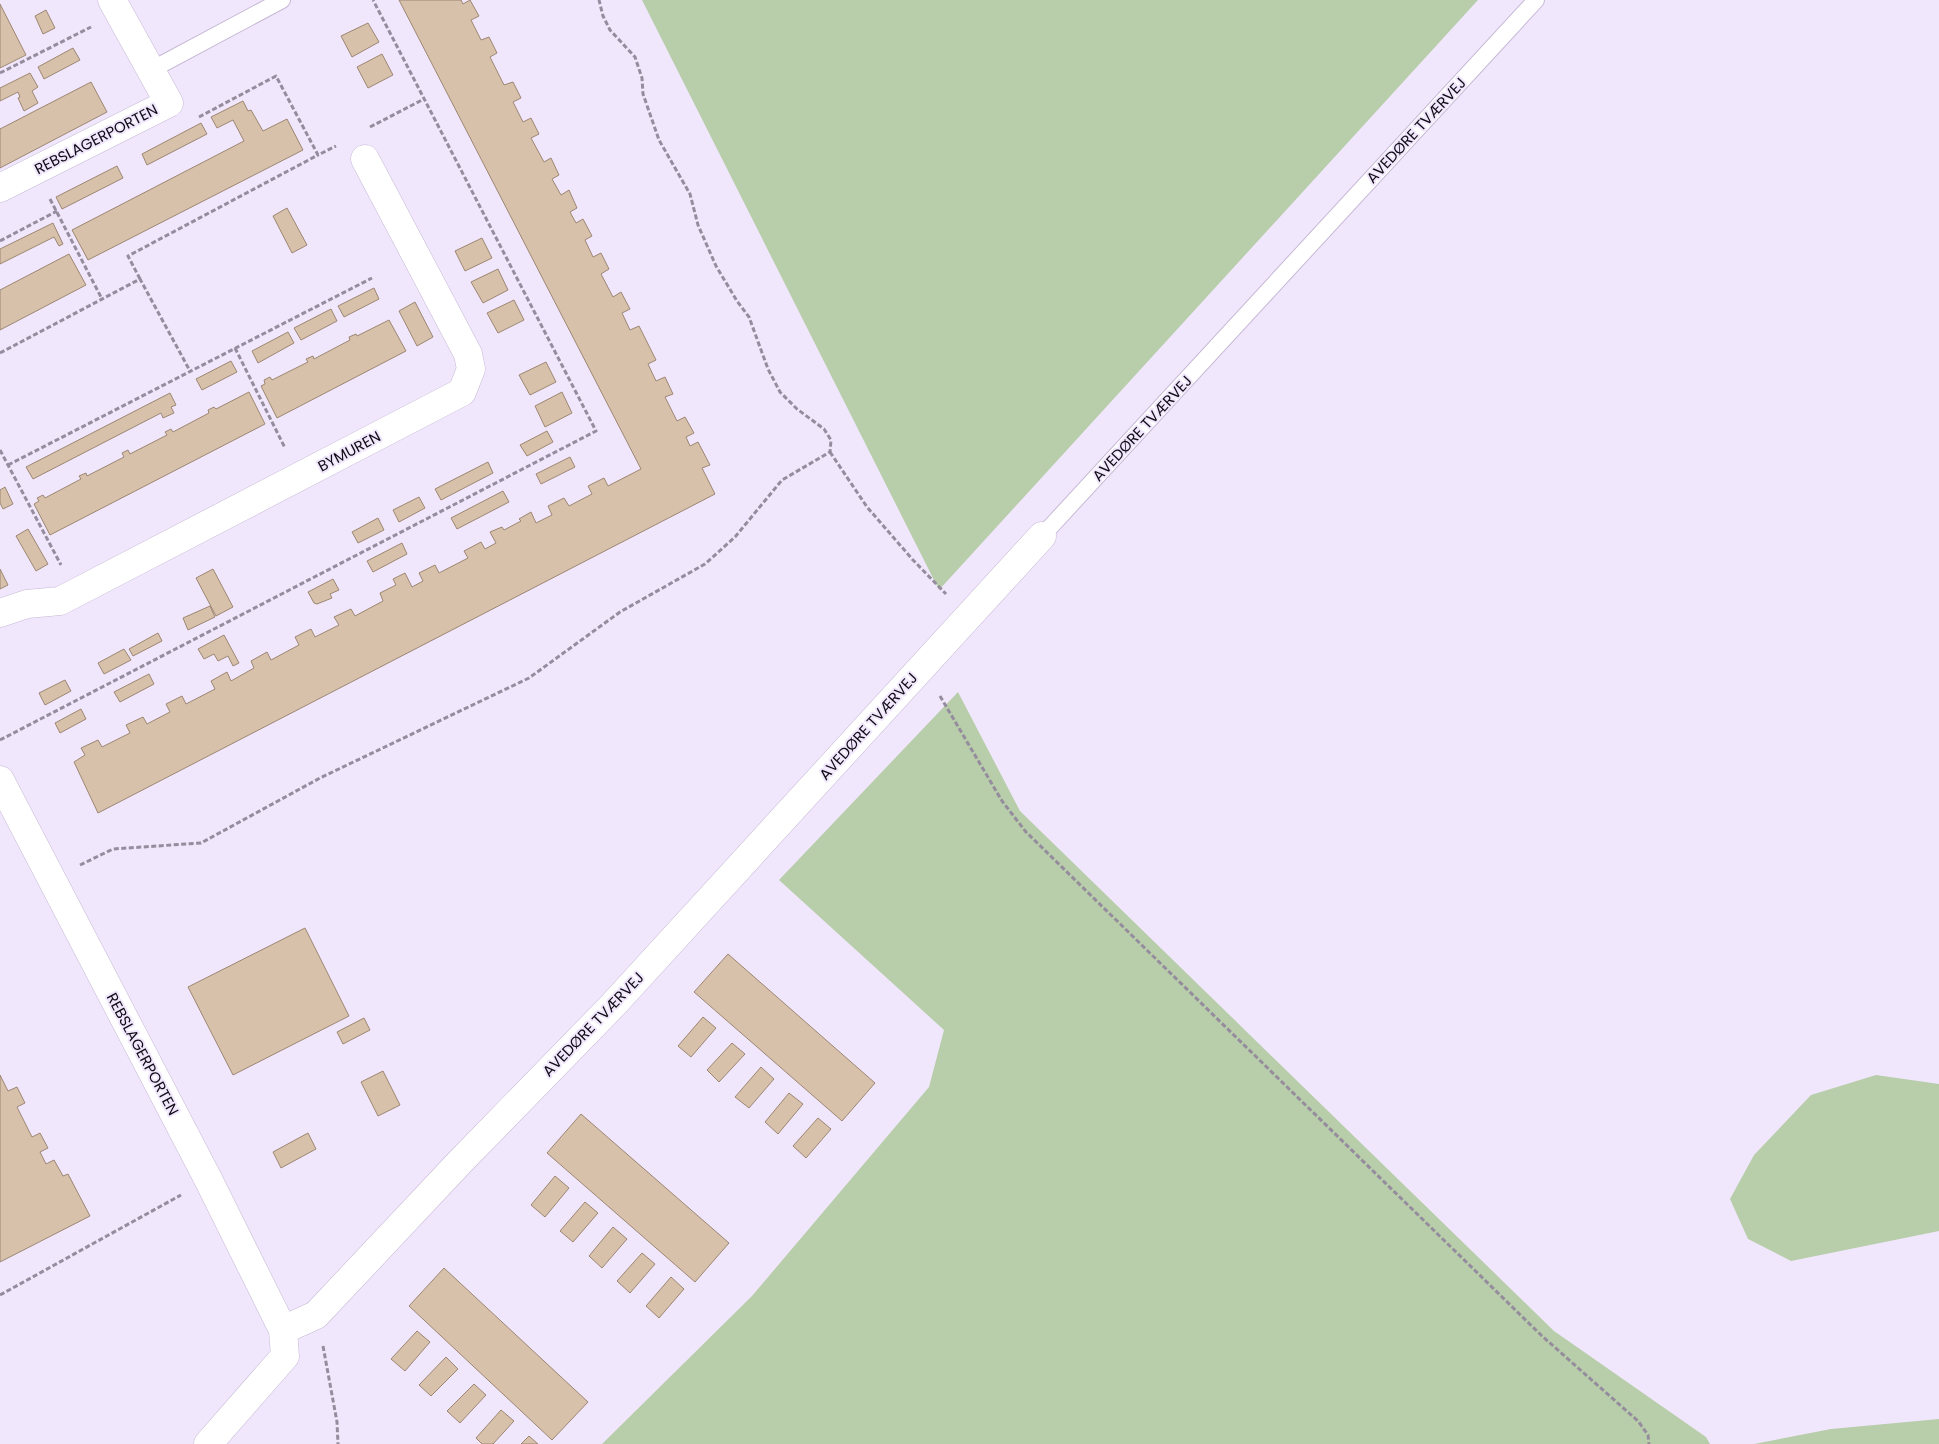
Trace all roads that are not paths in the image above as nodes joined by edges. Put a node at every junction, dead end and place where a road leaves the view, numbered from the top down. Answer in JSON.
{"nodes":[{"id":1,"x":282,"y":0,"type":"edge"},
{"id":2,"x":1536,"y":0,"type":"edge"},
{"id":3,"x":116,"y":6,"type":"edge"},
{"id":4,"x":151,"y":70,"type":"junction"},
{"id":5,"x":365,"y":159,"type":"dead end"},
{"id":6,"x":0,"y":188,"type":"edge"},
{"id":7,"x":1042,"y":536,"type":"joint"},
{"id":8,"x":0,"y":613,"type":"edge"},
{"id":9,"x":0,"y":780,"type":"edge"},
{"id":10,"x":283,"y":1330,"type":"junction"},
{"id":11,"x":208,"y":1444,"type":"edge"}],
"edges":[{"from":1,"to":4,"type":"lane"},
{"from":2,"to":7,"type":"lane","name":"AVEDØRE TVÆRVEJ"},
{"from":3,"to":4,"type":"street","name":"REBSLAGERPORTEN"},
{"from":4,"to":6,"type":"street","name":"REBSLAGERPORTEN"},
{"from":5,"to":8,"type":"street","name":"BYMUREN"},
{"from":7,"to":10,"type":"street","name":"AVEDØRE TVÆRVEJ"},
{"from":9,"to":10,"type":"street","name":"REBSLAGERPORTEN"},
{"from":10,"to":11,"type":"street"}]}
